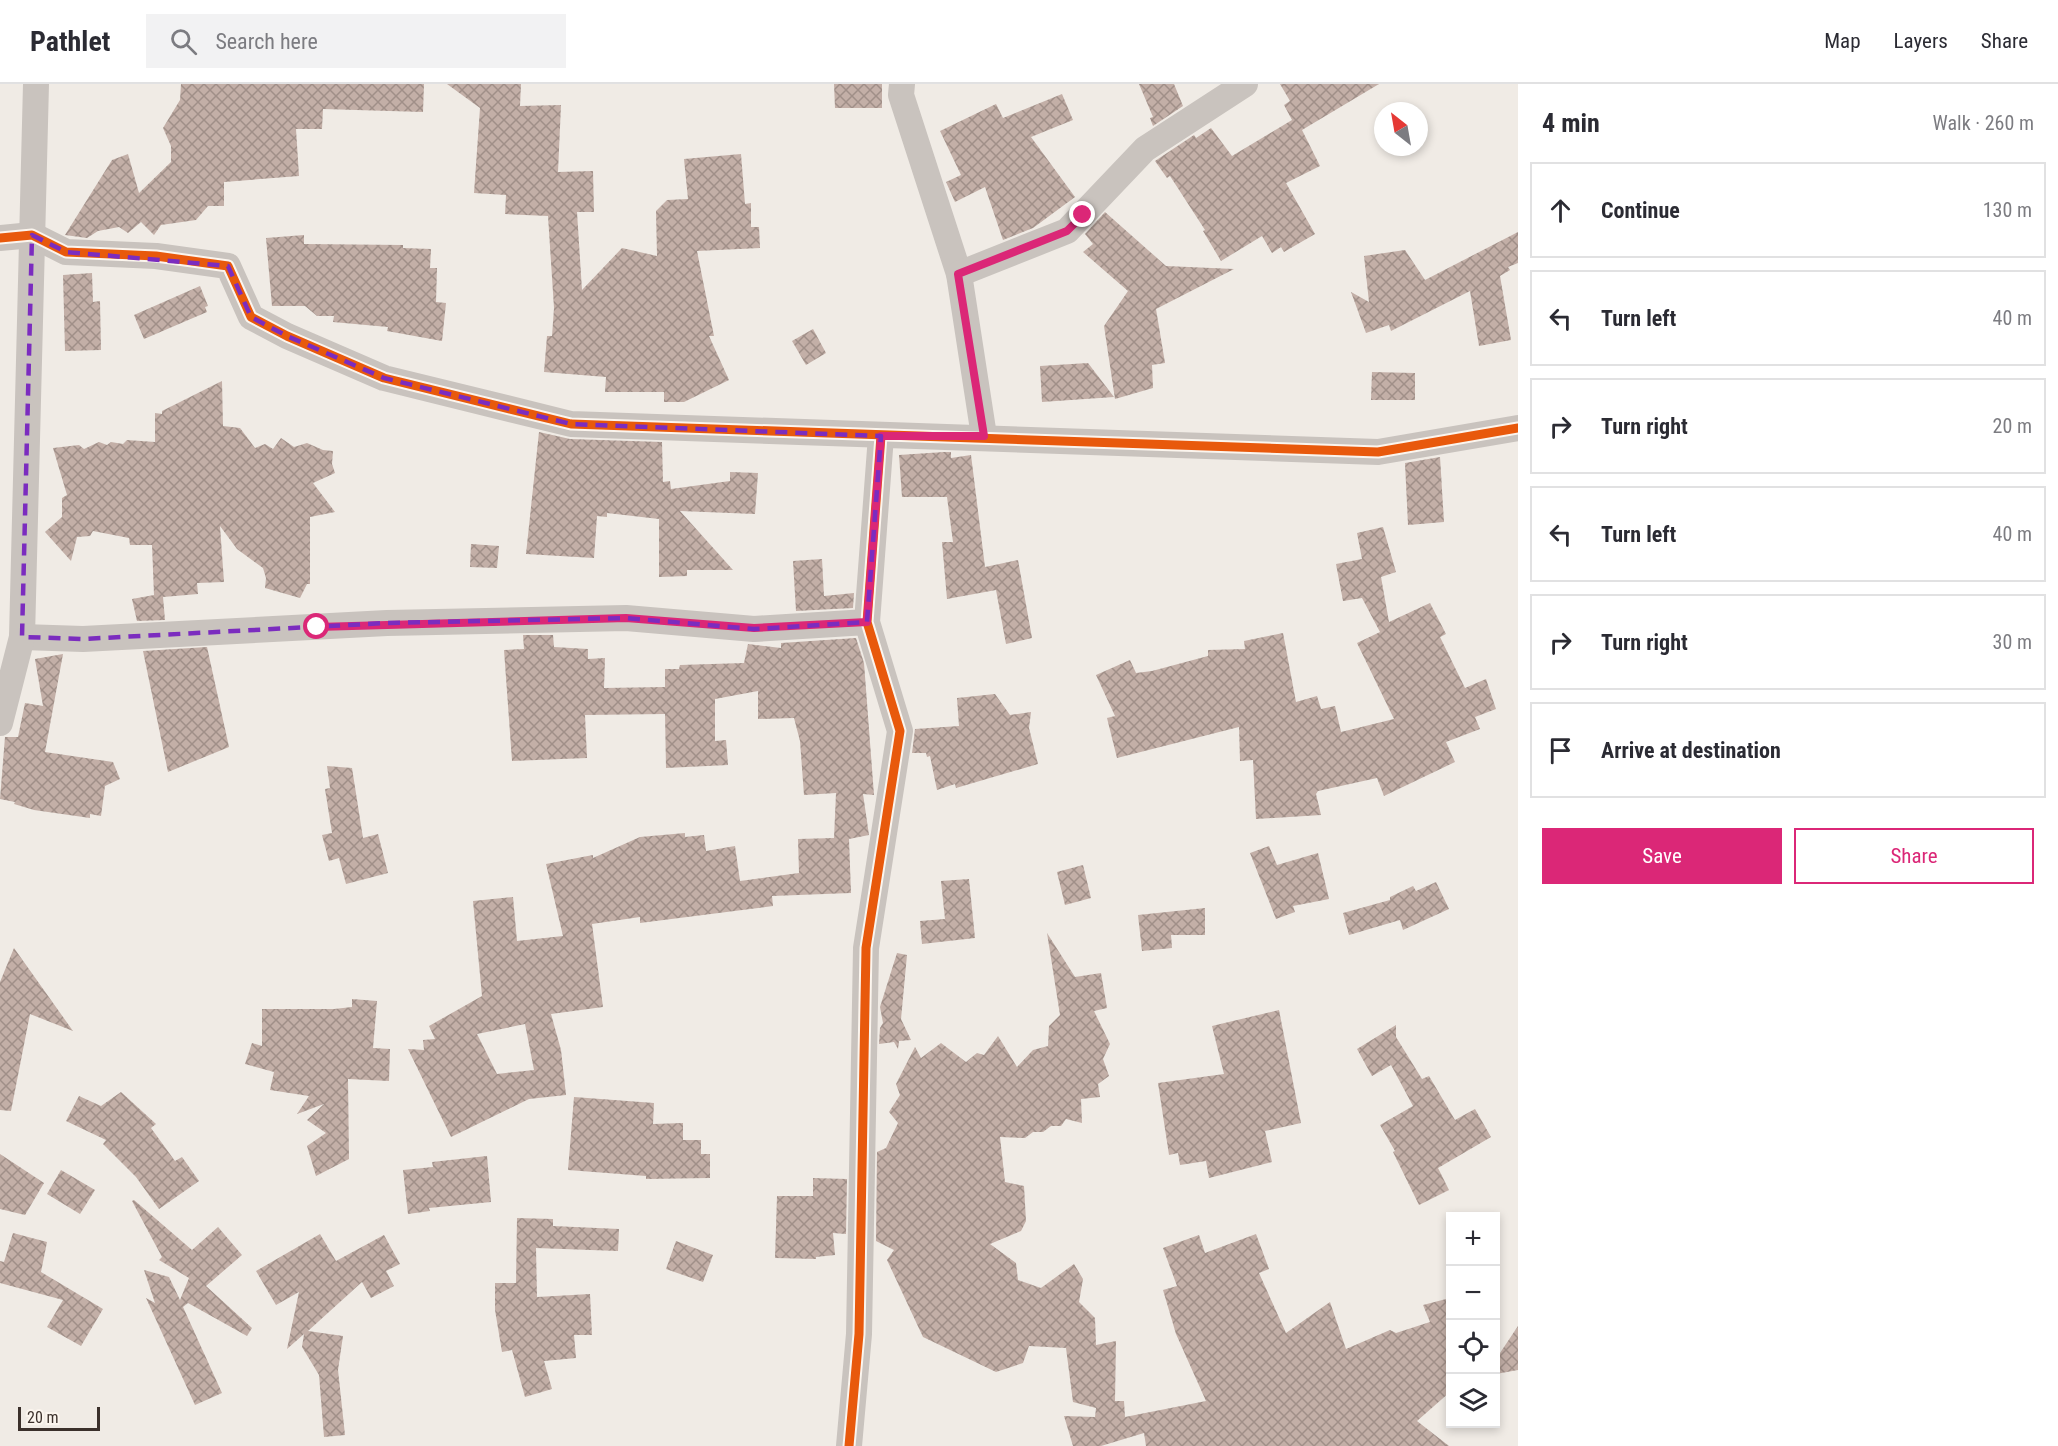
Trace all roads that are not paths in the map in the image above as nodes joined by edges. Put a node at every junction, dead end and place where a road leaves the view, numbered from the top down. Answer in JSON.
{"nodes":[{"id":1,"x":36,"y":84,"type":"edge"},
{"id":2,"x":902,"y":84,"type":"edge"},
{"id":3,"x":1245,"y":84,"type":"edge"},
{"id":4,"x":32,"y":235,"type":"junction"},
{"id":5,"x":0,"y":238,"type":"edge"},
{"id":6,"x":958,"y":274,"type":"junction"},
{"id":7,"x":1518,"y":428,"type":"edge"},
{"id":8,"x":881,"y":436,"type":"junction"},
{"id":9,"x":984,"y":436,"type":"junction"},
{"id":10,"x":867,"y":622,"type":"junction"},
{"id":11,"x":22,"y":637,"type":"junction"},
{"id":12,"x":0,"y":723,"type":"edge"},
{"id":13,"x":849,"y":1446,"type":"edge"}],
"edges":[{"from":1,"to":4,"type":"street"},
{"from":2,"to":6,"type":"street"},
{"from":3,"to":6,"type":"street"},
{"from":4,"to":5,"type":"street"},
{"from":4,"to":8,"type":"street"},
{"from":4,"to":11,"type":"street"},
{"from":6,"to":9,"type":"street"},
{"from":7,"to":9,"type":"street"},
{"from":8,"to":9,"type":"street"},
{"from":8,"to":10,"type":"street"},
{"from":10,"to":11,"type":"street"},
{"from":10,"to":13,"type":"street"},
{"from":11,"to":12,"type":"street"}]}
